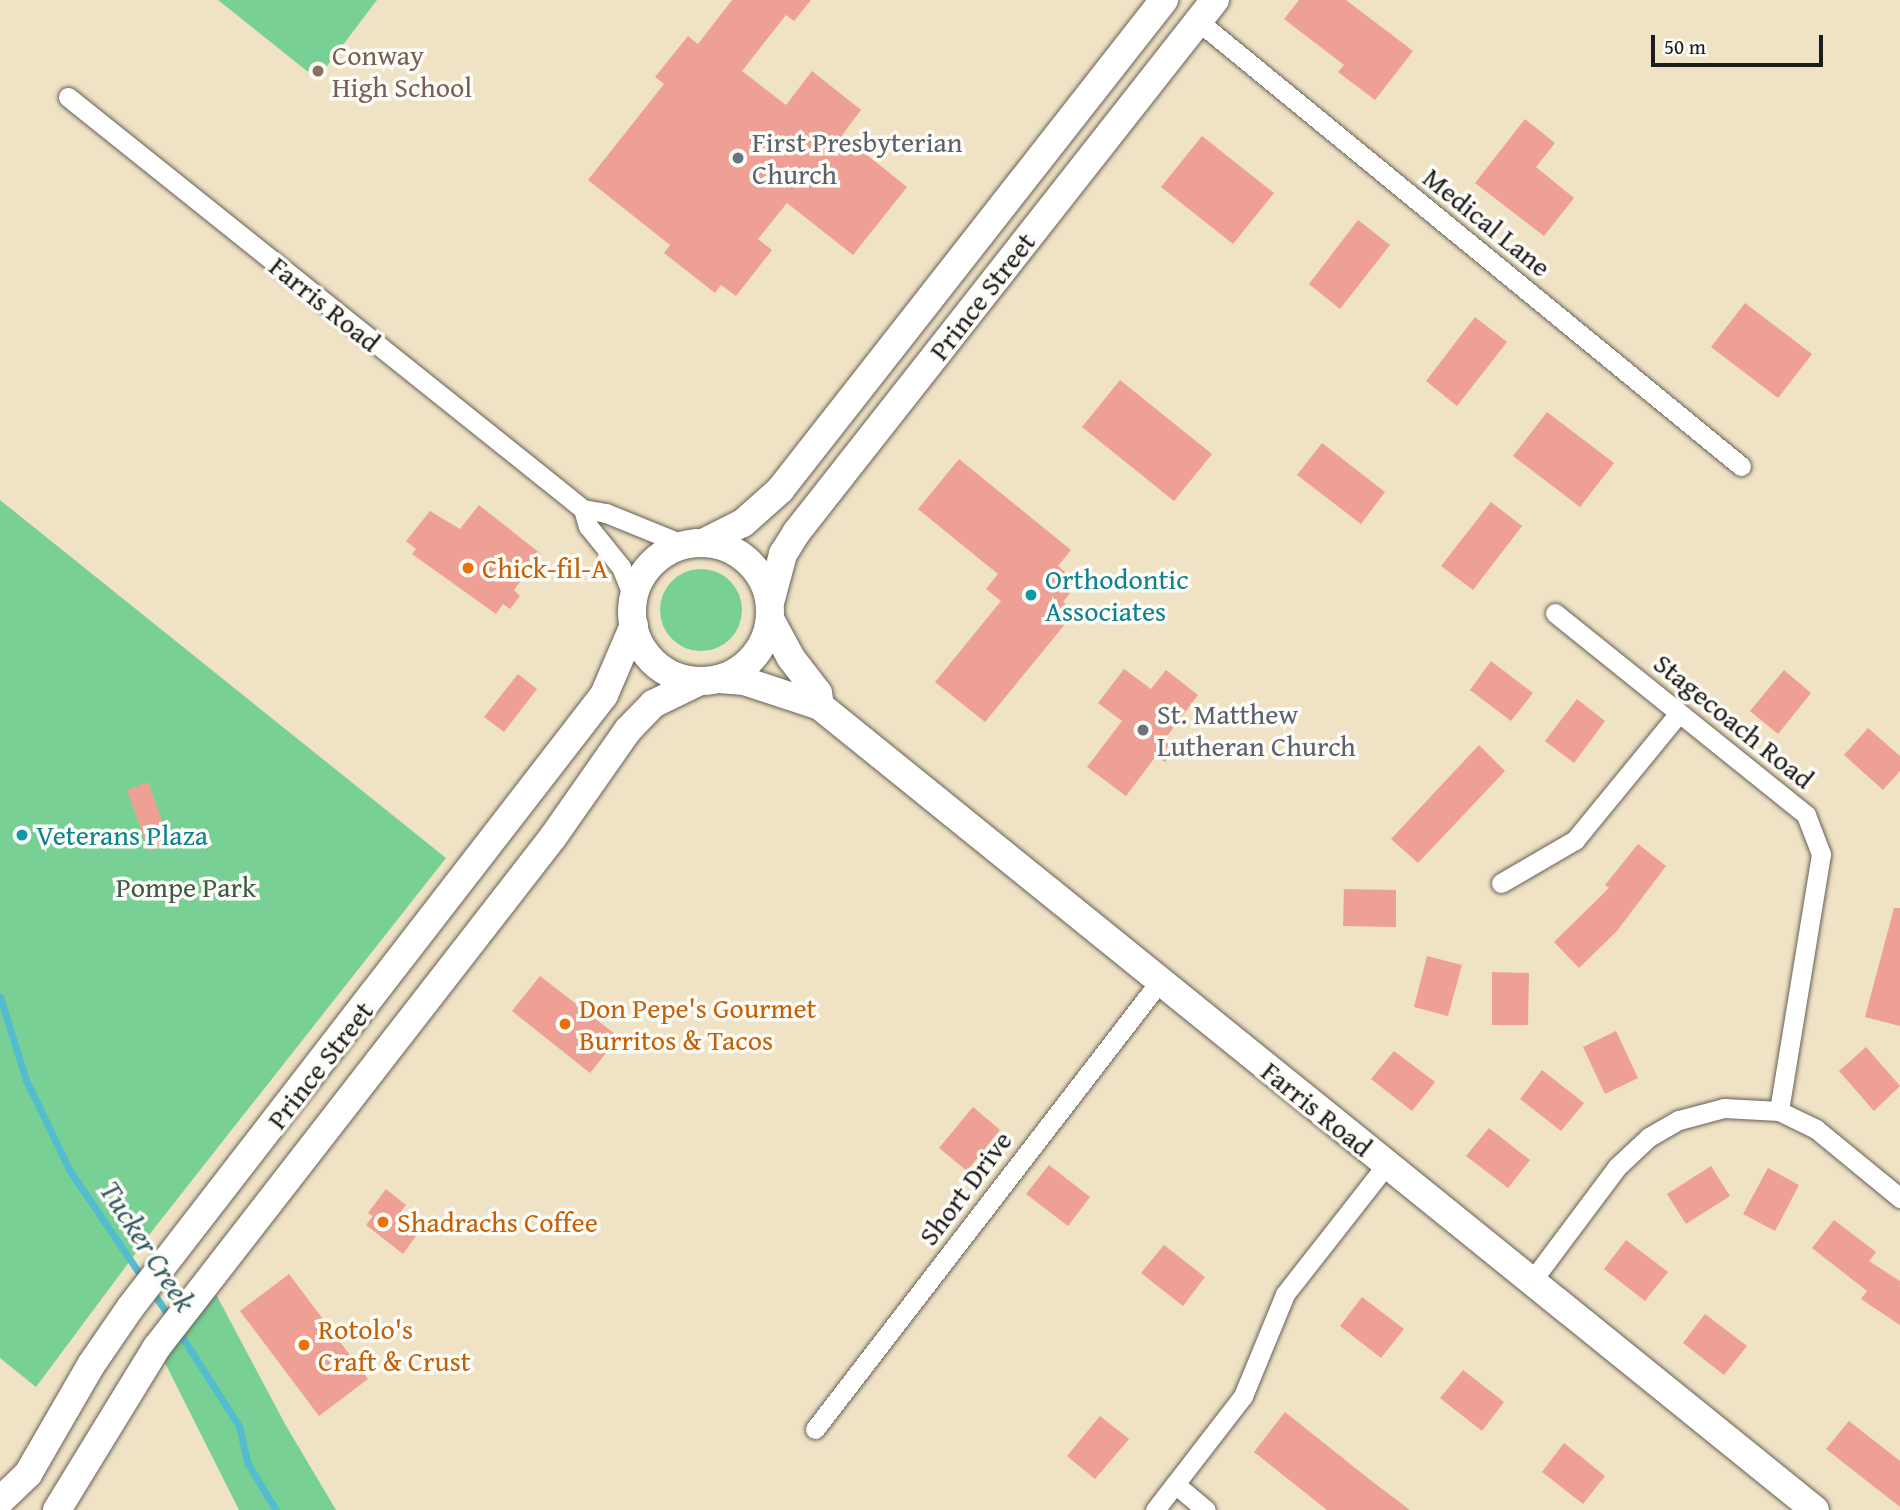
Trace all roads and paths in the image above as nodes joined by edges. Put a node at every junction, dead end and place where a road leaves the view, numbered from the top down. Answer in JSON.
{"nodes":[{"id":1,"x":1164,"y":0,"type":"edge"},
{"id":2,"x":1203,"y":7,"type":"edge"},
{"id":3,"x":68,"y":97,"type":"dead end"},
{"id":4,"x":1068,"y":122,"type":"junction"},
{"id":5,"x":939,"y":351,"type":"junction"},
{"id":6,"x":1741,"y":466,"type":"dead end"},
{"id":7,"x":583,"y":509,"type":"junction"},
{"id":8,"x":694,"y":544,"type":"junction"},
{"id":9,"x":770,"y":611,"type":"junction"},
{"id":10,"x":634,"y":612,"type":"junction"},
{"id":11,"x":1555,"y":614,"type":"dead end"},
{"id":12,"x":710,"y":680,"type":"junction"},
{"id":13,"x":820,"y":706,"type":"junction"},
{"id":14,"x":1679,"y":713,"type":"junction"},
{"id":15,"x":1501,"y":883,"type":"dead end"},
{"id":16,"x":1160,"y":981,"type":"junction"},
{"id":17,"x":1779,"y":1111,"type":"junction"},
{"id":18,"x":1386,"y":1165,"type":"junction"},
{"id":19,"x":1900,"y":1198,"type":"edge"},
{"id":20,"x":1531,"y":1282,"type":"junction"},
{"id":21,"x":815,"y":1429,"type":"dead end"},
{"id":22,"x":1175,"y":1484,"type":"junction"},
{"id":23,"x":0,"y":1501,"type":"edge"},
{"id":24,"x":57,"y":1510,"type":"edge"},
{"id":25,"x":1155,"y":1510,"type":"edge"},
{"id":26,"x":1206,"y":1510,"type":"edge"},
{"id":27,"x":1815,"y":1510,"type":"edge"}],
"edges":[{"from":1,"to":4,"type":"main road","name":"Prince Street"},
{"from":2,"to":5,"type":"main road","name":"Prince Street"},
{"from":2,"to":6,"type":"street","name":"Medical Lane"},
{"from":3,"to":7,"type":"street","name":"Farris Road"},
{"from":4,"to":5,"type":"main road"},
{"from":4,"to":8,"type":"main road","name":"Prince Street"},
{"from":5,"to":9,"type":"main road","name":"Prince Street"},
{"from":7,"to":8,"type":"street","name":"Farris Road"},
{"from":7,"to":10,"type":"street","name":"Farris Road"},
{"from":8,"to":9,"type":"main road"},
{"from":8,"to":10,"type":"main road"},
{"from":9,"to":12,"type":"main road"},
{"from":9,"to":13,"type":"main road","name":"Farris Road"},
{"from":10,"to":12,"type":"main road"},
{"from":10,"to":23,"type":"main road","name":"Prince Street"},
{"from":11,"to":14,"type":"street","name":"Stagecoach Road"},
{"from":12,"to":13,"type":"main road","name":"Farris Road"},
{"from":12,"to":24,"type":"main road","name":"Prince Street"},
{"from":13,"to":16,"type":"main road","name":"Farris Road"},
{"from":14,"to":15,"type":"street"},
{"from":14,"to":17,"type":"street","name":"Stagecoach Road"},
{"from":16,"to":18,"type":"main road","name":"Farris Road"},
{"from":16,"to":21,"type":"street","name":"Short Drive"},
{"from":17,"to":19,"type":"street"},
{"from":17,"to":20,"type":"street"},
{"from":18,"to":20,"type":"main road","name":"Farris Road"},
{"from":18,"to":22,"type":"street"},
{"from":20,"to":27,"type":"main road","name":"Farris Road"},
{"from":22,"to":25,"type":"street"},
{"from":22,"to":26,"type":"street"}]}
